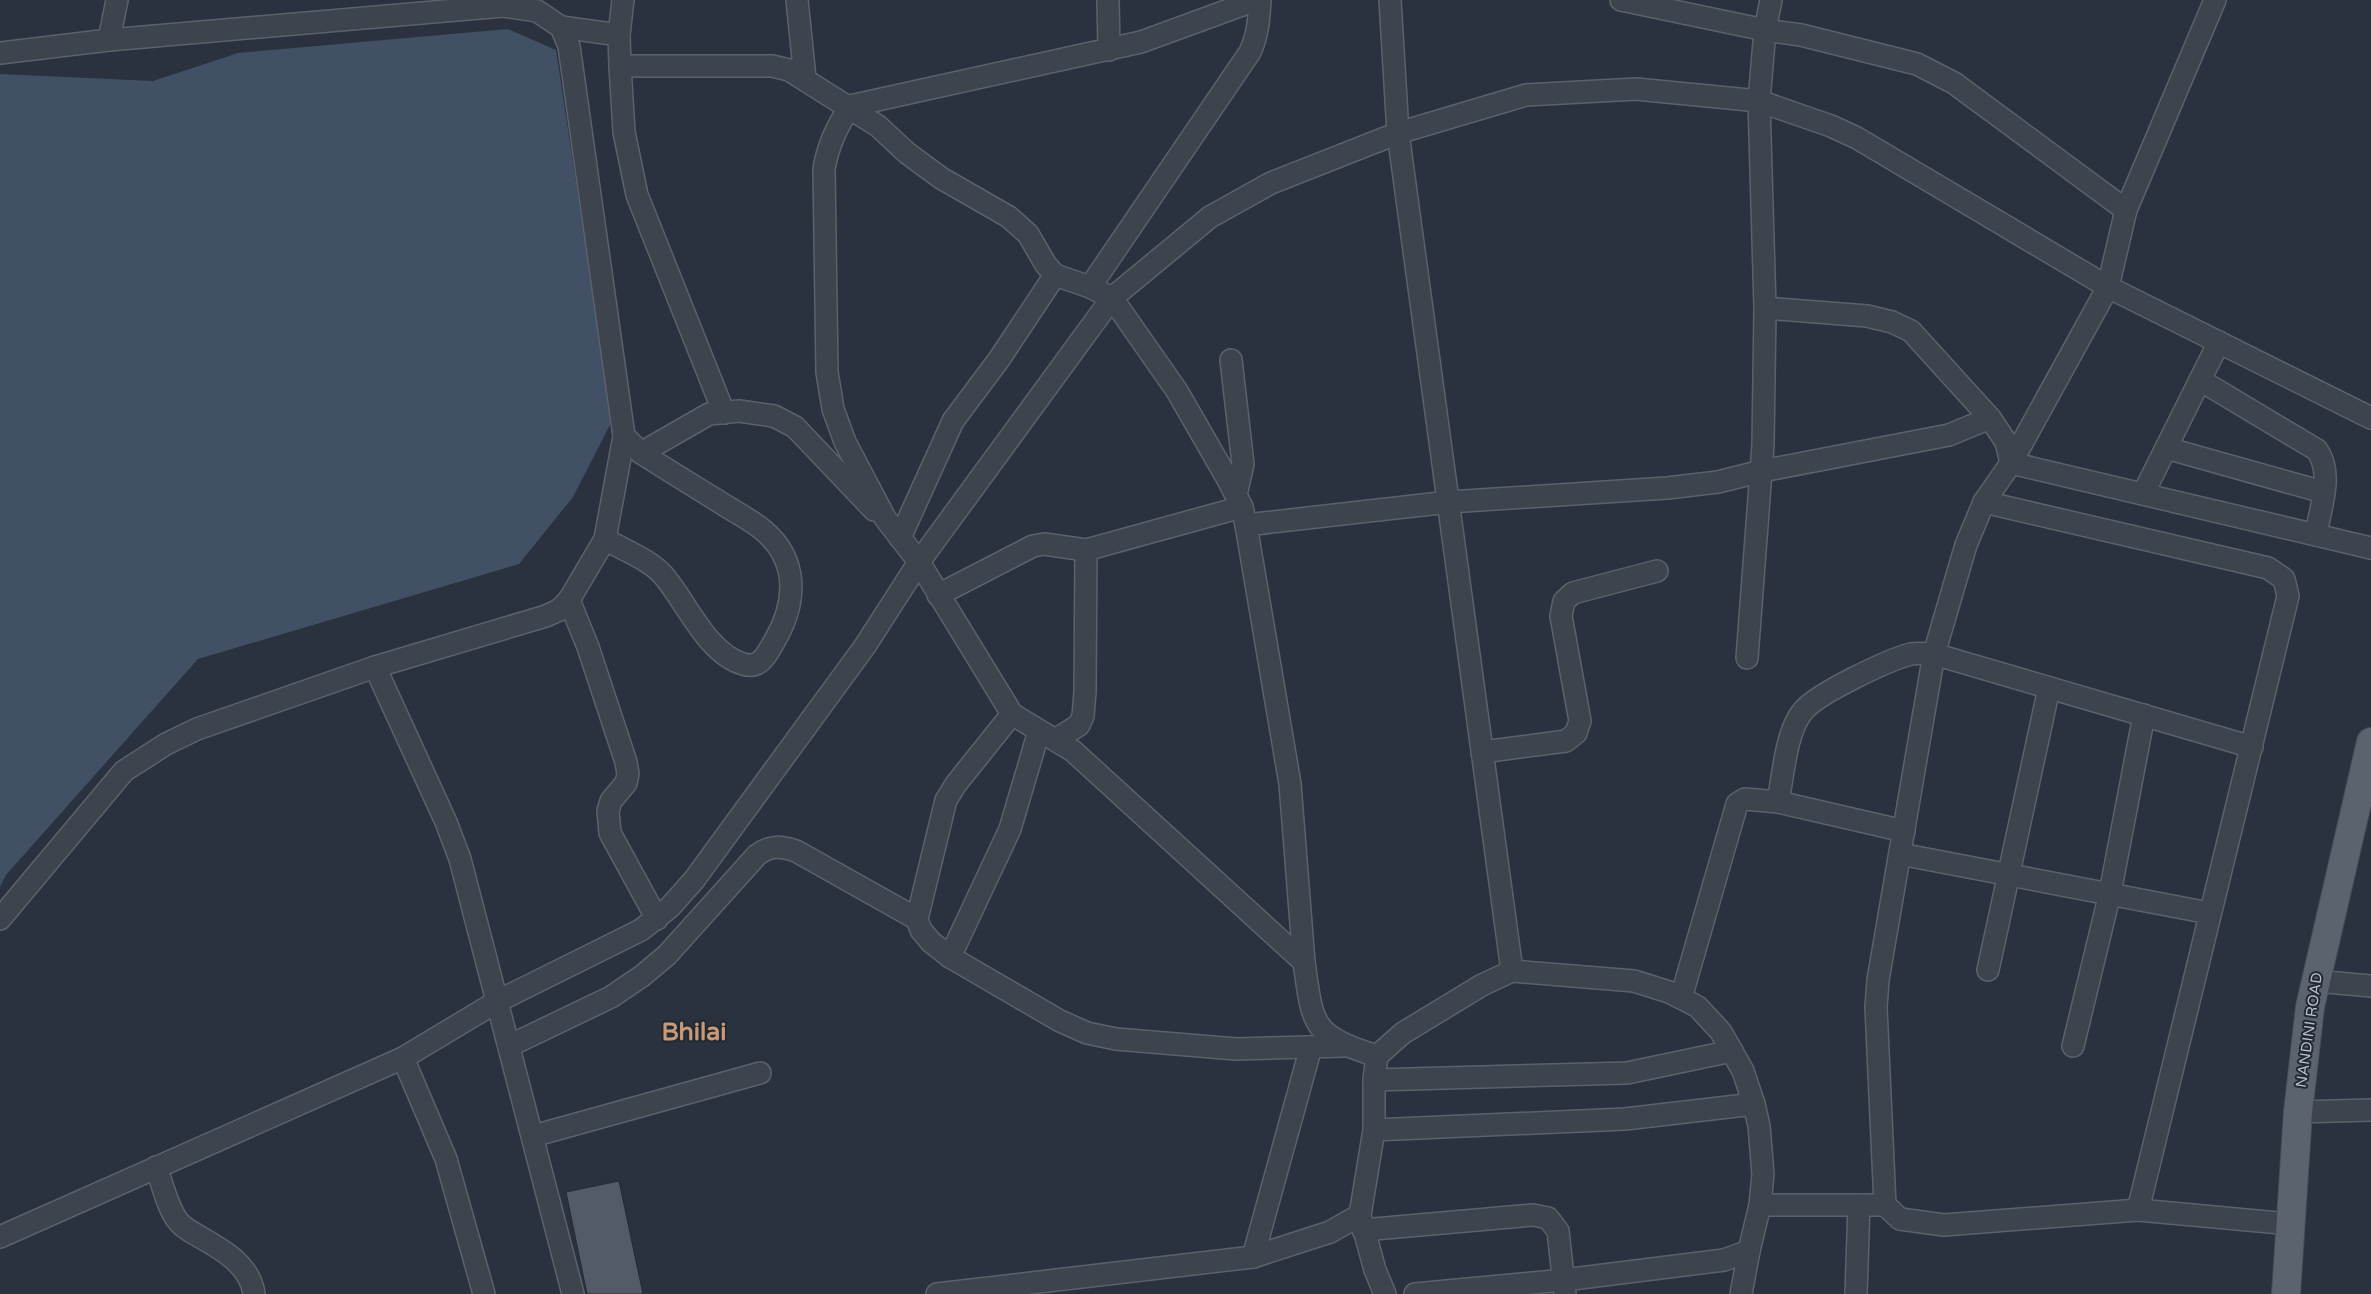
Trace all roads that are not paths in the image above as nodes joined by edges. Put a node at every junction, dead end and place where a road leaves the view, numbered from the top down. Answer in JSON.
{"nodes":[{"id":1,"x":116,"y":0,"type":"edge"},
{"id":2,"x":623,"y":0,"type":"edge"},
{"id":3,"x":797,"y":0,"type":"edge"},
{"id":4,"x":1108,"y":0,"type":"edge"},
{"id":5,"x":1256,"y":0,"type":"edge"},
{"id":6,"x":1260,"y":0,"type":"edge"},
{"id":7,"x":1390,"y":0,"type":"edge"},
{"id":8,"x":1621,"y":0,"type":"edge"},
{"id":9,"x":1771,"y":0,"type":"edge"},
{"id":10,"x":2215,"y":0,"type":"edge"},
{"id":11,"x":499,"y":3,"type":"edge"},
{"id":12,"x":561,"y":27,"type":"junction"},
{"id":13,"x":1765,"y":30,"type":"junction"},
{"id":14,"x":619,"y":35,"type":"junction"},
{"id":15,"x":109,"y":40,"type":"junction"},
{"id":16,"x":1109,"y":50,"type":"junction"},
{"id":17,"x":0,"y":53,"type":"edge"},
{"id":18,"x":620,"y":66,"type":"junction"},
{"id":19,"x":805,"y":78,"type":"junction"},
{"id":20,"x":1759,"y":101,"type":"junction"},
{"id":21,"x":850,"y":106,"type":"junction"},
{"id":22,"x":1398,"y":133,"type":"junction"},
{"id":23,"x":2126,"y":210,"type":"junction"},
{"id":24,"x":1055,"y":275,"type":"junction"},
{"id":25,"x":1090,"y":287,"type":"junction"},
{"id":26,"x":2108,"y":287,"type":"junction"},
{"id":27,"x":1112,"y":298,"type":"junction"},
{"id":28,"x":1765,"y":308,"type":"junction"},
{"id":29,"x":2219,"y":342,"type":"junction"},
{"id":30,"x":1231,"y":360,"type":"dead end"},
{"id":31,"x":2200,"y":380,"type":"junction"},
{"id":32,"x":724,"y":413,"type":"junction"},
{"id":33,"x":1990,"y":418,"type":"junction"},
{"id":34,"x":2371,"y":418,"type":"edge"},
{"id":35,"x":624,"y":436,"type":"junction"},
{"id":36,"x":2166,"y":448,"type":"junction"},
{"id":37,"x":641,"y":453,"type":"junction"},
{"id":38,"x":2011,"y":463,"type":"junction"},
{"id":39,"x":1762,"y":471,"type":"junction"},
{"id":40,"x":2323,"y":492,"type":"junction"},
{"id":41,"x":2143,"y":494,"type":"junction"},
{"id":42,"x":1449,"y":502,"type":"junction"},
{"id":43,"x":1984,"y":502,"type":"junction"},
{"id":44,"x":1241,"y":509,"type":"junction"},
{"id":45,"x":885,"y":518,"type":"junction"},
{"id":46,"x":2316,"y":535,"type":"junction"},
{"id":47,"x":900,"y":538,"type":"junction"},
{"id":48,"x":605,"y":539,"type":"junction"},
{"id":49,"x":2371,"y":548,"type":"edge"},
{"id":50,"x":1086,"y":550,"type":"junction"},
{"id":51,"x":920,"y":562,"type":"junction"},
{"id":52,"x":1656,"y":571,"type":"dead end"},
{"id":53,"x":938,"y":595,"type":"junction"},
{"id":54,"x":569,"y":600,"type":"junction"},
{"id":55,"x":1934,"y":654,"type":"junction"},
{"id":56,"x":1747,"y":658,"type":"dead end"},
{"id":57,"x":375,"y":667,"type":"junction"},
{"id":58,"x":2049,"y":688,"type":"junction"},
{"id":59,"x":1012,"y":714,"type":"junction"},
{"id":60,"x":2144,"y":715,"type":"junction"},
{"id":61,"x":1047,"y":736,"type":"junction"},
{"id":62,"x":2371,"y":742,"type":"edge"},
{"id":63,"x":2252,"y":747,"type":"junction"},
{"id":64,"x":1482,"y":752,"type":"junction"},
{"id":65,"x":1778,"y":802,"type":"junction"},
{"id":66,"x":1904,"y":831,"type":"junction"},
{"id":67,"x":1900,"y":854,"type":"junction"},
{"id":68,"x":2008,"y":874,"type":"junction"},
{"id":69,"x":2110,"y":893,"type":"junction"},
{"id":70,"x":2209,"y":913,"type":"junction"},
{"id":71,"x":0,"y":919,"type":"edge"},
{"id":72,"x":657,"y":919,"type":"junction"},
{"id":73,"x":917,"y":919,"type":"junction"},
{"id":74,"x":950,"y":957,"type":"junction"},
{"id":75,"x":1304,"y":962,"type":"junction"},
{"id":76,"x":1988,"y":970,"type":"dead end"},
{"id":77,"x":1512,"y":971,"type":"junction"},
{"id":78,"x":2316,"y":981,"type":"junction"},
{"id":79,"x":2371,"y":986,"type":"edge"},
{"id":80,"x":1681,"y":998,"type":"junction"},
{"id":81,"x":498,"y":1001,"type":"junction"},
{"id":82,"x":509,"y":1046,"type":"junction"},
{"id":83,"x":1345,"y":1046,"type":"junction"},
{"id":84,"x":2073,"y":1046,"type":"dead end"},
{"id":85,"x":1312,"y":1047,"type":"junction"},
{"id":86,"x":1732,"y":1050,"type":"junction"},
{"id":87,"x":1377,"y":1056,"type":"junction"},
{"id":88,"x":402,"y":1058,"type":"junction"},
{"id":89,"x":760,"y":1073,"type":"dead end"},
{"id":90,"x":1374,"y":1080,"type":"junction"},
{"id":91,"x":1754,"y":1104,"type":"junction"},
{"id":92,"x":2371,"y":1110,"type":"edge"},
{"id":93,"x":2298,"y":1112,"type":"junction"},
{"id":94,"x":1374,"y":1130,"type":"junction"},
{"id":95,"x":532,"y":1136,"type":"junction"},
{"id":96,"x":156,"y":1167,"type":"junction"},
{"id":97,"x":1760,"y":1204,"type":"junction"},
{"id":98,"x":1858,"y":1205,"type":"junction"},
{"id":99,"x":1885,"y":1205,"type":"junction"},
{"id":100,"x":2138,"y":1210,"type":"junction"},
{"id":101,"x":1362,"y":1222,"type":"junction"},
{"id":102,"x":2291,"y":1224,"type":"junction"},
{"id":103,"x":0,"y":1236,"type":"edge"},
{"id":104,"x":1749,"y":1251,"type":"junction"},
{"id":105,"x":1254,"y":1257,"type":"junction"},
{"id":106,"x":1564,"y":1287,"type":"edge"},
{"id":107,"x":254,"y":1294,"type":"edge"},
{"id":108,"x":484,"y":1294,"type":"edge"},
{"id":109,"x":573,"y":1294,"type":"edge"},
{"id":110,"x":937,"y":1294,"type":"edge"},
{"id":111,"x":1385,"y":1294,"type":"edge"},
{"id":112,"x":1414,"y":1294,"type":"edge"},
{"id":113,"x":1741,"y":1294,"type":"edge"},
{"id":114,"x":1856,"y":1294,"type":"edge"},
{"id":115,"x":2286,"y":1294,"type":"edge"}],
"edges":[{"from":1,"to":15,"type":"street"},
{"from":2,"to":14,"type":"street"},
{"from":3,"to":19,"type":"street"},
{"from":4,"to":16,"type":"street"},
{"from":5,"to":16,"type":"street"},
{"from":6,"to":25,"type":"street"},
{"from":7,"to":22,"type":"street"},
{"from":8,"to":13,"type":"street"},
{"from":9,"to":13,"type":"street"},
{"from":10,"to":23,"type":"street"},
{"from":11,"to":12,"type":"street"},
{"from":11,"to":15,"type":"street"},
{"from":12,"to":14,"type":"street"},
{"from":12,"to":35,"type":"street"},
{"from":13,"to":20,"type":"street"},
{"from":13,"to":23,"type":"street"},
{"from":14,"to":18,"type":"street"},
{"from":15,"to":17,"type":"street"},
{"from":16,"to":21,"type":"street"},
{"from":18,"to":19,"type":"street"},
{"from":18,"to":32,"type":"street"},
{"from":19,"to":21,"type":"street"},
{"from":20,"to":22,"type":"street"},
{"from":20,"to":26,"type":"street"},
{"from":20,"to":28,"type":"street"},
{"from":21,"to":24,"type":"street"},
{"from":21,"to":45,"type":"street"},
{"from":22,"to":27,"type":"street"},
{"from":22,"to":42,"type":"street"},
{"from":23,"to":26,"type":"street"},
{"from":24,"to":25,"type":"street"},
{"from":24,"to":47,"type":"street"},
{"from":25,"to":27,"type":"street"},
{"from":26,"to":29,"type":"street"},
{"from":26,"to":38,"type":"street"},
{"from":27,"to":44,"type":"street"},
{"from":27,"to":51,"type":"street"},
{"from":28,"to":33,"type":"street"},
{"from":28,"to":39,"type":"street"},
{"from":29,"to":31,"type":"street"},
{"from":29,"to":34,"type":"street"},
{"from":30,"to":44,"type":"street"},
{"from":31,"to":36,"type":"street"},
{"from":31,"to":40,"type":"street"},
{"from":32,"to":37,"type":"street"},
{"from":32,"to":45,"type":"street"},
{"from":33,"to":38,"type":"street"},
{"from":33,"to":39,"type":"street"},
{"from":35,"to":37,"type":"street"},
{"from":35,"to":48,"type":"street"},
{"from":36,"to":40,"type":"street"},
{"from":36,"to":41,"type":"street"},
{"from":37,"to":48,"type":"street"},
{"from":38,"to":41,"type":"street"},
{"from":38,"to":43,"type":"street"},
{"from":39,"to":42,"type":"street"},
{"from":39,"to":56,"type":"street"},
{"from":40,"to":46,"type":"street"},
{"from":41,"to":46,"type":"street"},
{"from":42,"to":44,"type":"street"},
{"from":42,"to":64,"type":"street"},
{"from":43,"to":55,"type":"street"},
{"from":43,"to":63,"type":"street"},
{"from":44,"to":50,"type":"street"},
{"from":44,"to":75,"type":"street"},
{"from":45,"to":47,"type":"street"},
{"from":46,"to":49,"type":"street"},
{"from":47,"to":51,"type":"street"},
{"from":48,"to":54,"type":"street"},
{"from":50,"to":53,"type":"street"},
{"from":50,"to":61,"type":"street"},
{"from":51,"to":53,"type":"street"},
{"from":51,"to":72,"type":"street"},
{"from":52,"to":64,"type":"street"},
{"from":53,"to":59,"type":"street"},
{"from":54,"to":57,"type":"street"},
{"from":54,"to":72,"type":"street"},
{"from":55,"to":58,"type":"street"},
{"from":55,"to":65,"type":"street"},
{"from":55,"to":66,"type":"street"},
{"from":57,"to":71,"type":"street"},
{"from":57,"to":81,"type":"street"},
{"from":58,"to":60,"type":"street"},
{"from":58,"to":68,"type":"street"},
{"from":59,"to":61,"type":"street"},
{"from":59,"to":73,"type":"street"},
{"from":60,"to":63,"type":"street"},
{"from":60,"to":69,"type":"street"},
{"from":61,"to":74,"type":"street"},
{"from":61,"to":75,"type":"street"},
{"from":62,"to":78,"type":"main road","name":"NANDINI ROAD"},
{"from":63,"to":70,"type":"street"},
{"from":64,"to":77,"type":"street"},
{"from":65,"to":66,"type":"street"},
{"from":65,"to":80,"type":"street"},
{"from":66,"to":67,"type":"street"},
{"from":67,"to":68,"type":"street"},
{"from":67,"to":99,"type":"street"},
{"from":68,"to":69,"type":"street"},
{"from":68,"to":76,"type":"street"},
{"from":69,"to":70,"type":"street"},
{"from":69,"to":84,"type":"street"},
{"from":70,"to":100,"type":"street"},
{"from":72,"to":81,"type":"street"},
{"from":73,"to":74,"type":"street"},
{"from":73,"to":82,"type":"street"},
{"from":74,"to":85,"type":"street"},
{"from":75,"to":83,"type":"street"},
{"from":77,"to":80,"type":"street"},
{"from":77,"to":87,"type":"street"},
{"from":78,"to":79,"type":"street"},
{"from":78,"to":93,"type":"main road","name":"NANDINI ROAD"},
{"from":80,"to":86,"type":"street"},
{"from":81,"to":82,"type":"street"},
{"from":81,"to":88,"type":"street"},
{"from":82,"to":95,"type":"street"},
{"from":83,"to":85,"type":"street"},
{"from":83,"to":87,"type":"street"},
{"from":85,"to":105,"type":"street"},
{"from":86,"to":90,"type":"street"},
{"from":86,"to":91,"type":"street"},
{"from":87,"to":90,"type":"street"},
{"from":88,"to":96,"type":"street"},
{"from":88,"to":108,"type":"street"},
{"from":89,"to":95,"type":"street"},
{"from":90,"to":94,"type":"street"},
{"from":91,"to":94,"type":"street"},
{"from":91,"to":97,"type":"street"},
{"from":92,"to":93,"type":"street"},
{"from":93,"to":102,"type":"main road","name":"NANDINI ROAD"},
{"from":94,"to":101,"type":"street"},
{"from":95,"to":109,"type":"street"},
{"from":96,"to":103,"type":"street"},
{"from":96,"to":107,"type":"street"},
{"from":97,"to":98,"type":"street"},
{"from":97,"to":104,"type":"street"},
{"from":98,"to":99,"type":"street"},
{"from":98,"to":114,"type":"street"},
{"from":99,"to":100,"type":"street"},
{"from":100,"to":102,"type":"street"},
{"from":101,"to":105,"type":"street"},
{"from":101,"to":106,"type":"street"},
{"from":101,"to":111,"type":"street"},
{"from":102,"to":115,"type":"main road","name":"NANDINI ROAD"},
{"from":104,"to":106,"type":"street"},
{"from":104,"to":113,"type":"street"},
{"from":105,"to":110,"type":"street"},
{"from":106,"to":112,"type":"street"}]}
